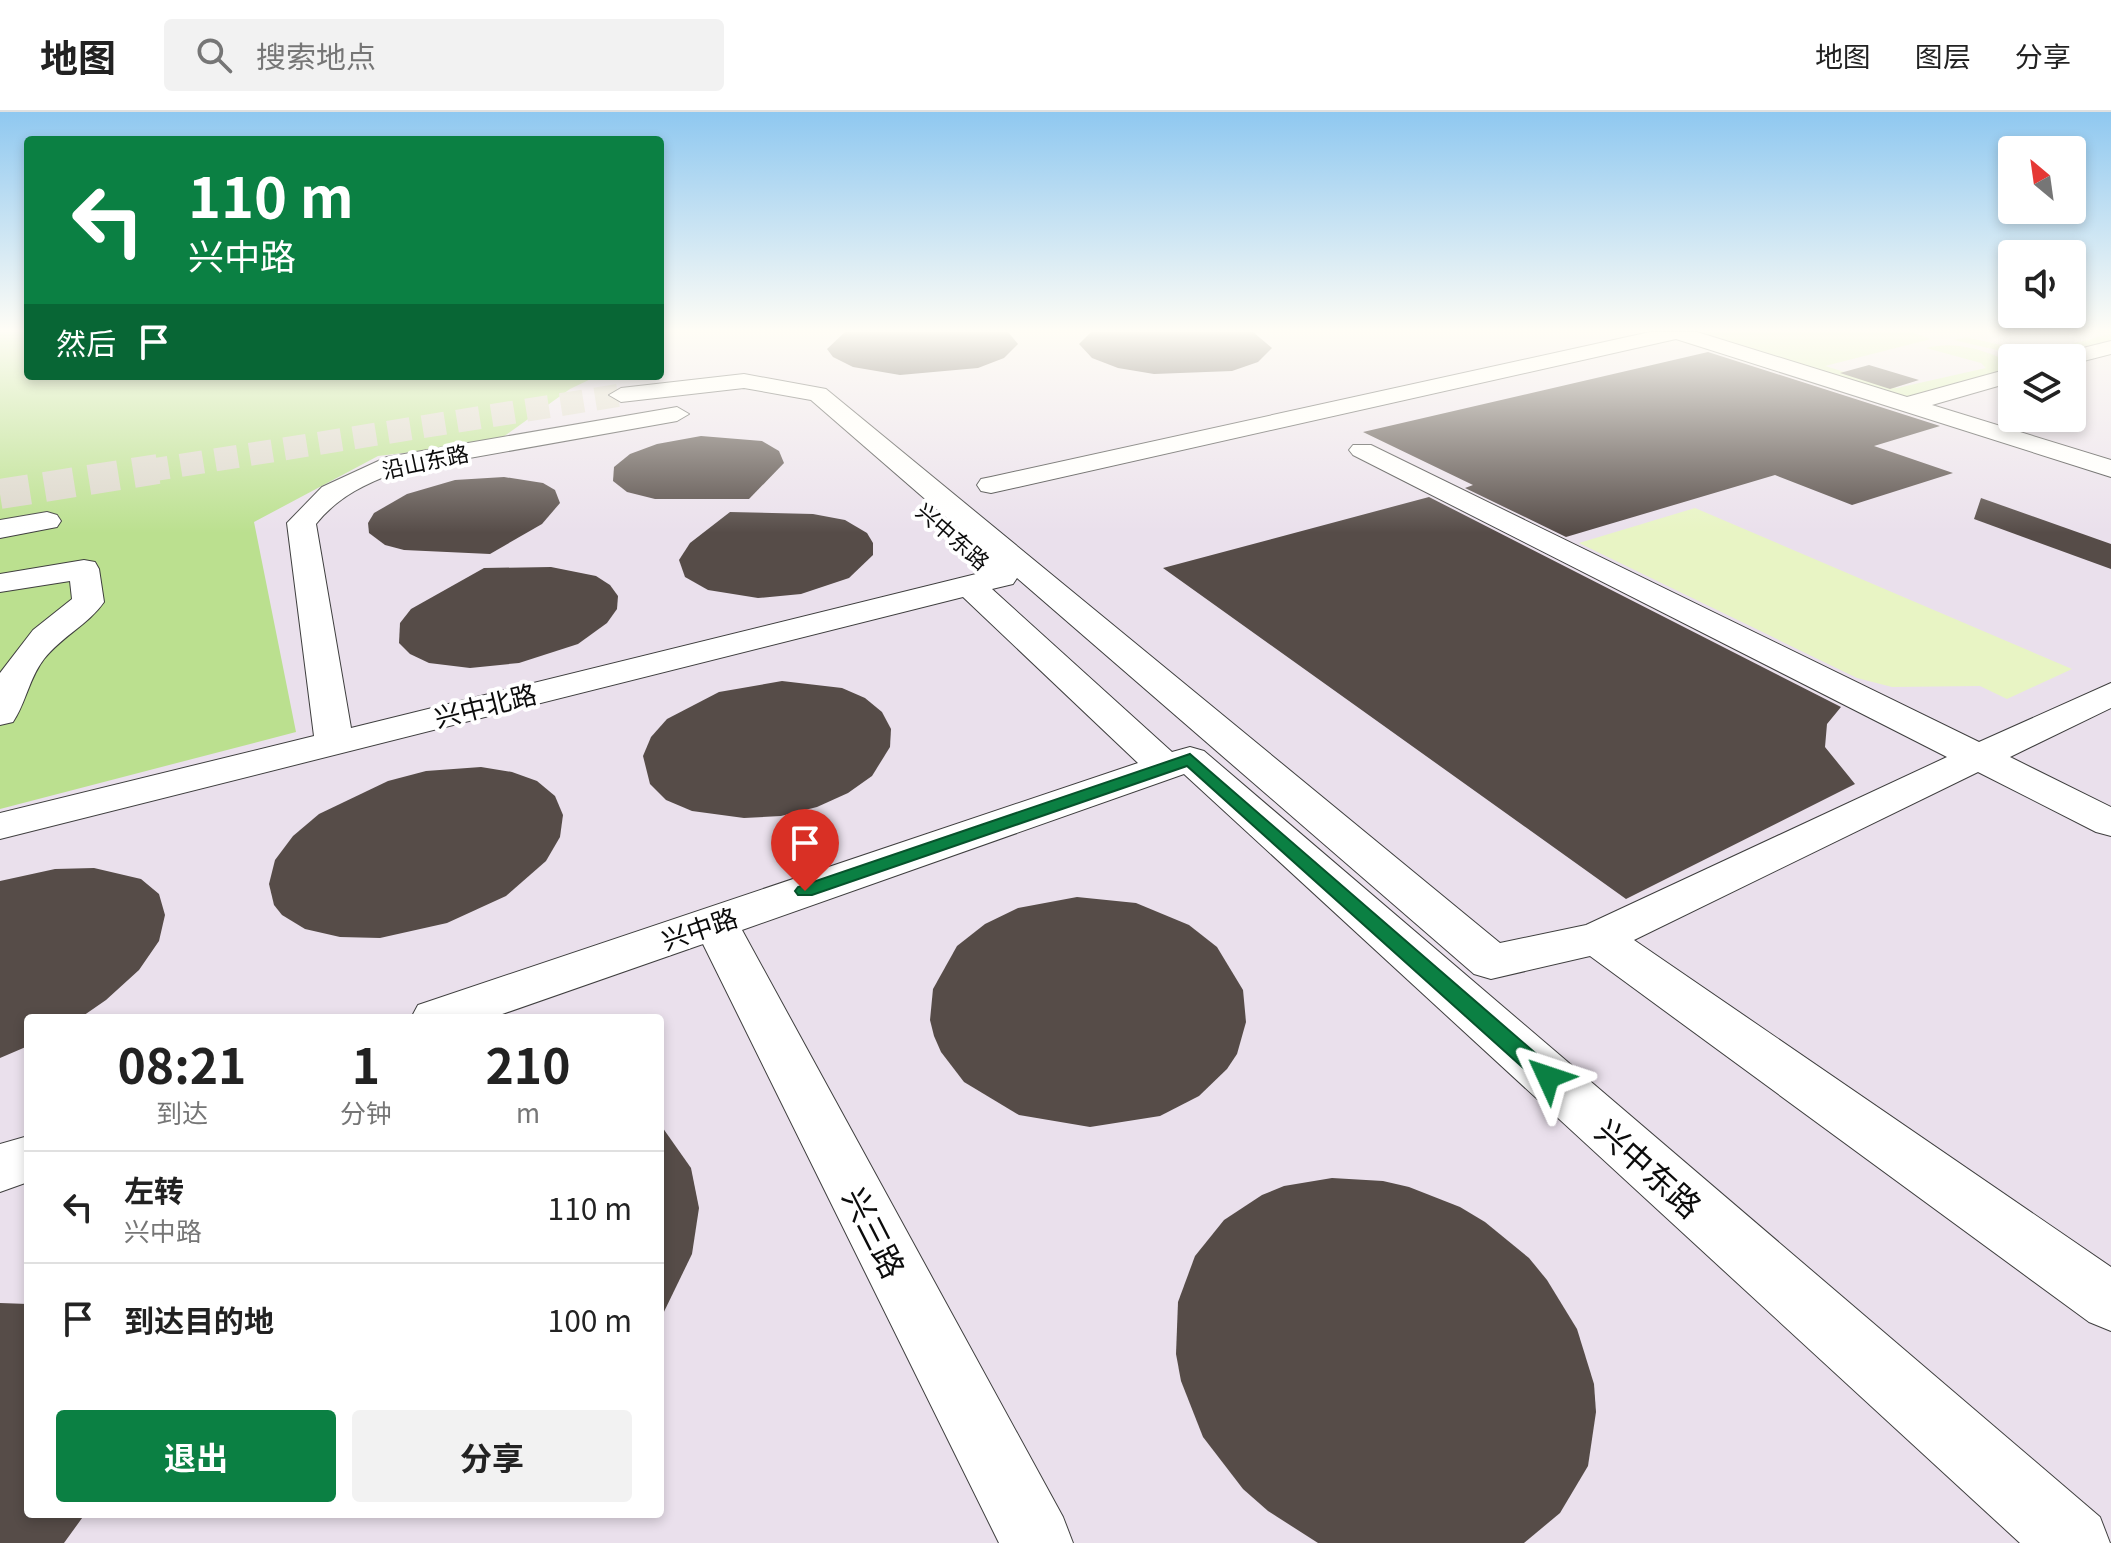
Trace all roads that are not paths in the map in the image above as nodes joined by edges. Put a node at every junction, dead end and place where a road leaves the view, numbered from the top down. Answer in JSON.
{"nodes":[{"id":1,"x":780,"y":399,"type":"edge"},
{"id":2,"x":796,"y":399,"type":"edge"},
{"id":3,"x":824,"y":399,"type":"edge"},
{"id":4,"x":1381,"y":399,"type":"edge"},
{"id":5,"x":1886,"y":399,"type":"edge"},
{"id":6,"x":1928,"y":399,"type":"edge"},
{"id":7,"x":1906,"y":405,"type":"junction"},
{"id":8,"x":1362,"y":450,"type":"dead end"},
{"id":9,"x":2111,"y":469,"type":"edge"},
{"id":10,"x":991,"y":485,"type":"dead end"},
{"id":11,"x":47,"y":521,"type":"dead end"},
{"id":12,"x":0,"y":529,"type":"edge"},
{"id":13,"x":0,"y":583,"type":"edge"},
{"id":14,"x":970,"y":586,"type":"junction"},
{"id":15,"x":2111,"y":694,"type":"edge"},
{"id":16,"x":0,"y":714,"type":"edge"},
{"id":17,"x":2068,"y":715,"type":"junction"},
{"id":18,"x":2111,"y":733,"type":"edge"},
{"id":19,"x":334,"y":741,"type":"junction"},
{"id":20,"x":1979,"y":757,"type":"junction"},
{"id":21,"x":1178,"y":763,"type":"junction"},
{"id":22,"x":2111,"y":823,"type":"edge"},
{"id":23,"x":0,"y":826,"type":"edge"},
{"id":24,"x":715,"y":922,"type":"junction"},
{"id":25,"x":1598,"y":938,"type":"junction"},
{"id":26,"x":448,"y":1014,"type":"edge"},
{"id":27,"x":24,"y":1160,"type":"edge"},
{"id":28,"x":0,"y":1168,"type":"edge"},
{"id":29,"x":2111,"y":1302,"type":"edge"},
{"id":30,"x":1037,"y":1543,"type":"edge"},
{"id":31,"x":2074,"y":1543,"type":"edge"}],
"edges":[{"from":1,"to":19,"type":"lane","name":"沿山东路"},
{"from":2,"to":14,"type":"lane","name":"兴中东路"},
{"from":3,"to":25,"type":"lane"},
{"from":4,"to":10,"type":"lane"},
{"from":5,"to":7,"type":"lane"},
{"from":6,"to":7,"type":"lane"},
{"from":7,"to":9,"type":"lane"},
{"from":8,"to":20,"type":"lane"},
{"from":11,"to":12,"type":"lane"},
{"from":13,"to":16,"type":"lane"},
{"from":14,"to":19,"type":"lane","name":"兴中北路"},
{"from":14,"to":21,"type":"lane","name":"兴中东路"},
{"from":15,"to":17,"type":"lane"},
{"from":17,"to":18,"type":"lane"},
{"from":17,"to":20,"type":"lane"},
{"from":19,"to":23,"type":"lane","name":"兴中北路"},
{"from":20,"to":22,"type":"lane"},
{"from":20,"to":25,"type":"lane"},
{"from":21,"to":24,"type":"lane","name":"兴中路"},
{"from":21,"to":31,"type":"lane","name":"兴中东路"},
{"from":24,"to":26,"type":"lane","name":"兴中路"},
{"from":24,"to":30,"type":"lane","name":"兴三路"},
{"from":25,"to":29,"type":"lane"},
{"from":27,"to":28,"type":"lane"}]}
